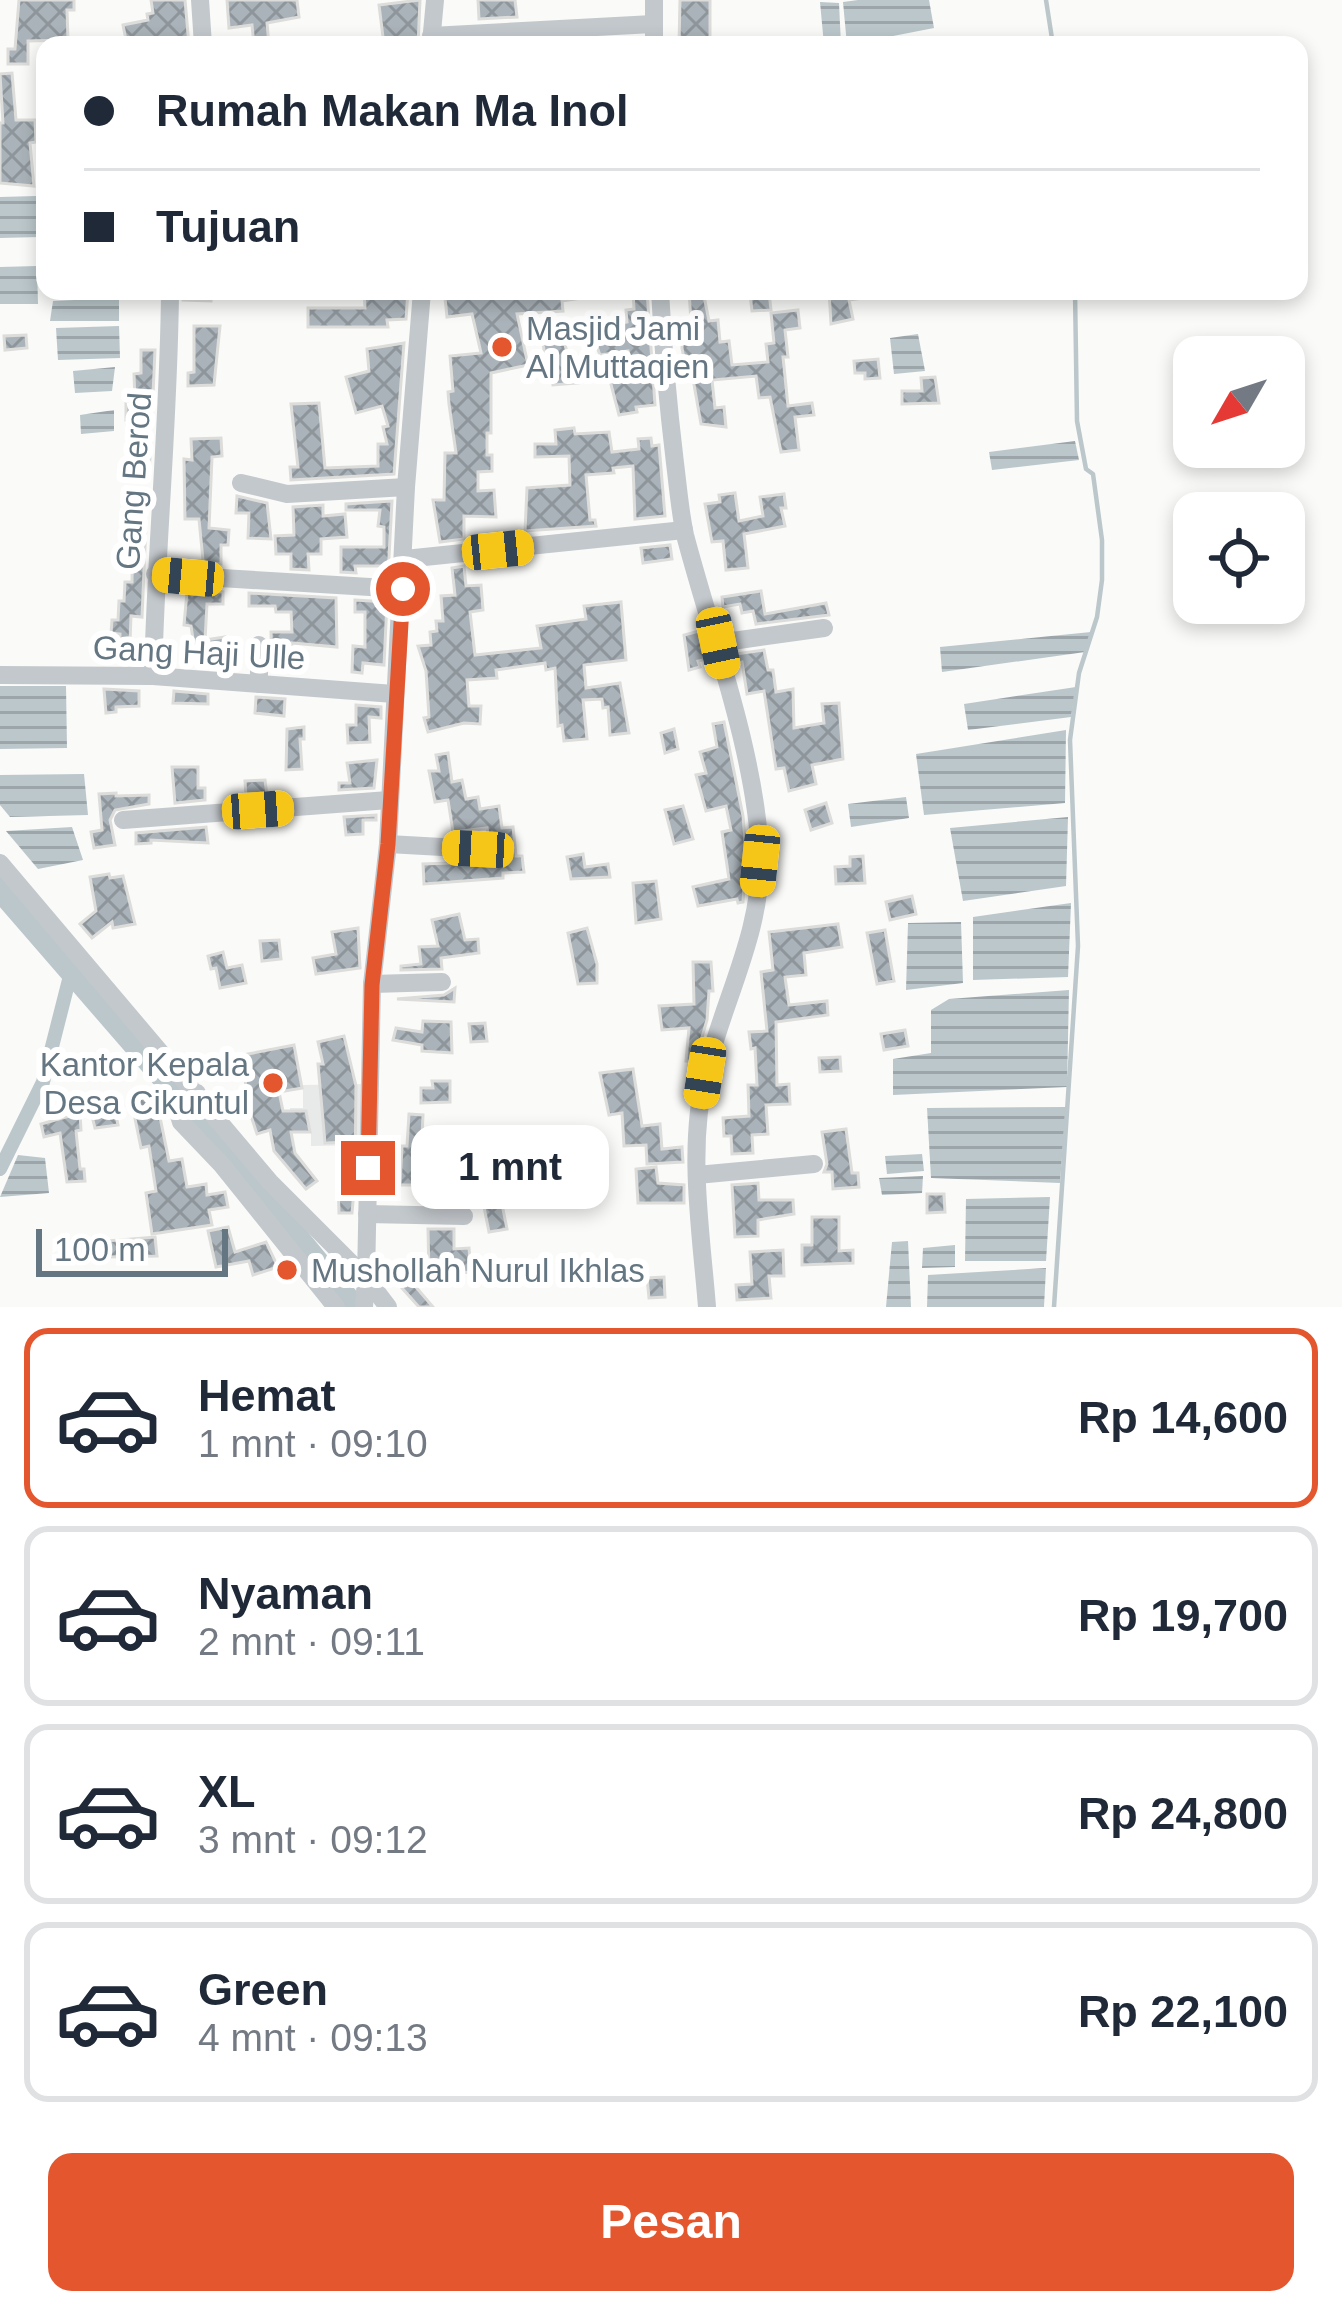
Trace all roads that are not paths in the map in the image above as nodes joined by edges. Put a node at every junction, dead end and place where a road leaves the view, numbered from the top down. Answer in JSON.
{"nodes":[{"id":1,"x":200,"y":0,"type":"edge"},
{"id":2,"x":435,"y":0,"type":"edge"},
{"id":3,"x":654,"y":0,"type":"edge"},
{"id":4,"x":654,"y":35,"type":"edge"},
{"id":5,"x":202,"y":36,"type":"edge"},
{"id":6,"x":431,"y":36,"type":"edge"},
{"id":7,"x":609,"y":36,"type":"edge"},
{"id":8,"x":170,"y":300,"type":"edge"},
{"id":9,"x":421,"y":300,"type":"edge"},
{"id":10,"x":660,"y":300,"type":"edge"},
{"id":11,"x":242,"y":483,"type":"dead end"},
{"id":12,"x":406,"y":487,"type":"junction"},
{"id":13,"x":684,"y":530,"type":"junction"},
{"id":14,"x":405,"y":559,"type":"junction"},
{"id":15,"x":155,"y":574,"type":"junction"},
{"id":16,"x":403,"y":589,"type":"junction"},
{"id":17,"x":824,"y":628,"type":"dead end"},
{"id":18,"x":718,"y":643,"type":"junction"},
{"id":19,"x":259,"y":645,"type":"dead end"},
{"id":20,"x":0,"y":675,"type":"edge"},
{"id":21,"x":152,"y":676,"type":"junction"},
{"id":22,"x":259,"y":684,"type":"junction"},
{"id":23,"x":394,"y":694,"type":"junction"},
{"id":24,"x":389,"y":800,"type":"junction"},
{"id":25,"x":123,"y":820,"type":"dead end"},
{"id":26,"x":388,"y":844,"type":"junction"},
{"id":27,"x":478,"y":849,"type":"dead end"},
{"id":28,"x":0,"y":863,"type":"edge"},
{"id":29,"x":442,"y":982,"type":"dead end"},
{"id":30,"x":372,"y":985,"type":"junction"},
{"id":31,"x":188,"y":1101,"type":"junction"},
{"id":32,"x":814,"y":1164,"type":"dead end"},
{"id":33,"x":697,"y":1175,"type":"junction"},
{"id":34,"x":368,"y":1214,"type":"junction"},
{"id":35,"x":464,"y":1216,"type":"dead end"},
{"id":36,"x":297,"y":1238,"type":"junction"},
{"id":37,"x":364,"y":1294,"type":"edge"},
{"id":38,"x":335,"y":1307,"type":"edge"},
{"id":39,"x":388,"y":1307,"type":"edge"},
{"id":40,"x":707,"y":1307,"type":"edge"}],
"edges":[{"from":1,"to":5,"type":"street"},
{"from":2,"to":6,"type":"street"},
{"from":3,"to":4,"type":"street"},
{"from":4,"to":7,"type":"street"},
{"from":8,"to":15,"type":"street","name":"Gang Berod"},
{"from":9,"to":12,"type":"street"},
{"from":10,"to":13,"type":"street"},
{"from":11,"to":12,"type":"street"},
{"from":12,"to":14,"type":"street"},
{"from":13,"to":14,"type":"street"},
{"from":13,"to":18,"type":"street"},
{"from":14,"to":16,"type":"street"},
{"from":15,"to":16,"type":"street"},
{"from":15,"to":21,"type":"street","name":"Gang Berod"},
{"from":16,"to":23,"type":"street"},
{"from":17,"to":18,"type":"street"},
{"from":18,"to":33,"type":"street"},
{"from":19,"to":22,"type":"street"},
{"from":20,"to":21,"type":"street","name":"Gang Haji Ulle"},
{"from":21,"to":22,"type":"street","name":"Gang Haji Ulle"},
{"from":22,"to":23,"type":"street","name":"Gang Haji Ulle"},
{"from":23,"to":24,"type":"street"},
{"from":24,"to":25,"type":"street"},
{"from":24,"to":26,"type":"street"},
{"from":26,"to":27,"type":"street"},
{"from":26,"to":30,"type":"street"},
{"from":28,"to":31,"type":"street"},
{"from":29,"to":30,"type":"street"},
{"from":30,"to":34,"type":"street"},
{"from":31,"to":36,"type":"street"},
{"from":31,"to":36,"type":"street"},
{"from":32,"to":33,"type":"street"},
{"from":33,"to":40,"type":"street"},
{"from":34,"to":35,"type":"street"},
{"from":34,"to":37,"type":"street"},
{"from":36,"to":37,"type":"street"},
{"from":36,"to":38,"type":"street"},
{"from":37,"to":39,"type":"street"}]}
